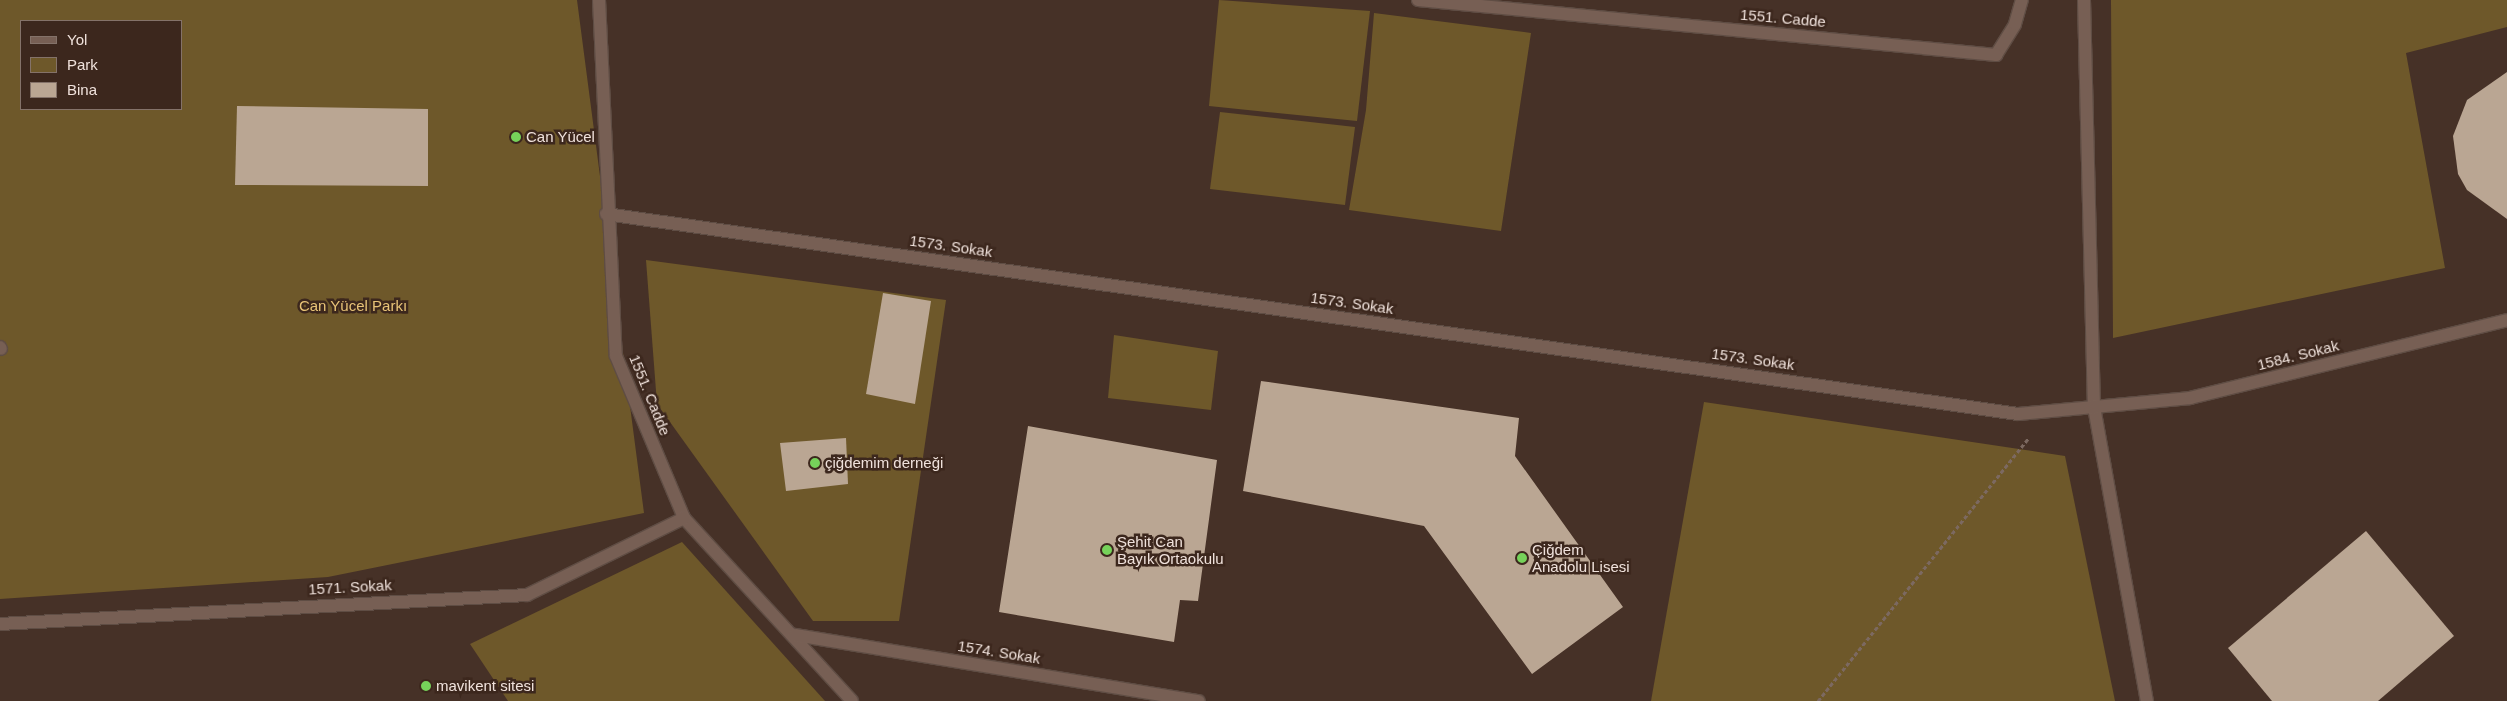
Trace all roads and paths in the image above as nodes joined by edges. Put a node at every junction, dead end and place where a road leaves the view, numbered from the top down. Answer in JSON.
{"nodes":[{"id":1,"x":599,"y":0,"type":"edge"},
{"id":2,"x":1418,"y":0,"type":"edge"},
{"id":3,"x":2022,"y":0,"type":"edge"},
{"id":4,"x":2084,"y":0,"type":"edge"},
{"id":5,"x":606,"y":214,"type":"junction"},
{"id":6,"x":2507,"y":320,"type":"edge"},
{"id":7,"x":2094,"y":407,"type":"junction"},
{"id":8,"x":2050,"y":411,"type":"junction"},
{"id":9,"x":684,"y":518,"type":"junction"},
{"id":10,"x":0,"y":624,"type":"edge"},
{"id":11,"x":795,"y":636,"type":"junction"},
{"id":12,"x":852,"y":701,"type":"edge"},
{"id":13,"x":1199,"y":701,"type":"edge"},
{"id":14,"x":1818,"y":701,"type":"edge"},
{"id":15,"x":2147,"y":701,"type":"edge"}],
"edges":[{"from":1,"to":5,"type":"street","name":"1551. Cadde"},
{"from":2,"to":3,"type":"street","name":"1551. Cadde"},
{"from":4,"to":7,"type":"street"},
{"from":5,"to":8,"type":"street","name":"1573. Sokak"},
{"from":5,"to":9,"type":"street","name":"1551. Cadde"},
{"from":6,"to":7,"type":"street","name":"1584. Sokak"},
{"from":7,"to":8,"type":"street","name":"1573. Sokak"},
{"from":7,"to":15,"type":"street"},
{"from":8,"to":14,"type":"path"},
{"from":9,"to":10,"type":"street","name":"1571. Sokak"},
{"from":9,"to":11,"type":"street","name":"1551. Cadde"},
{"from":11,"to":12,"type":"street","name":"1551. Cadde"},
{"from":11,"to":13,"type":"street","name":"1574. Sokak"}]}
